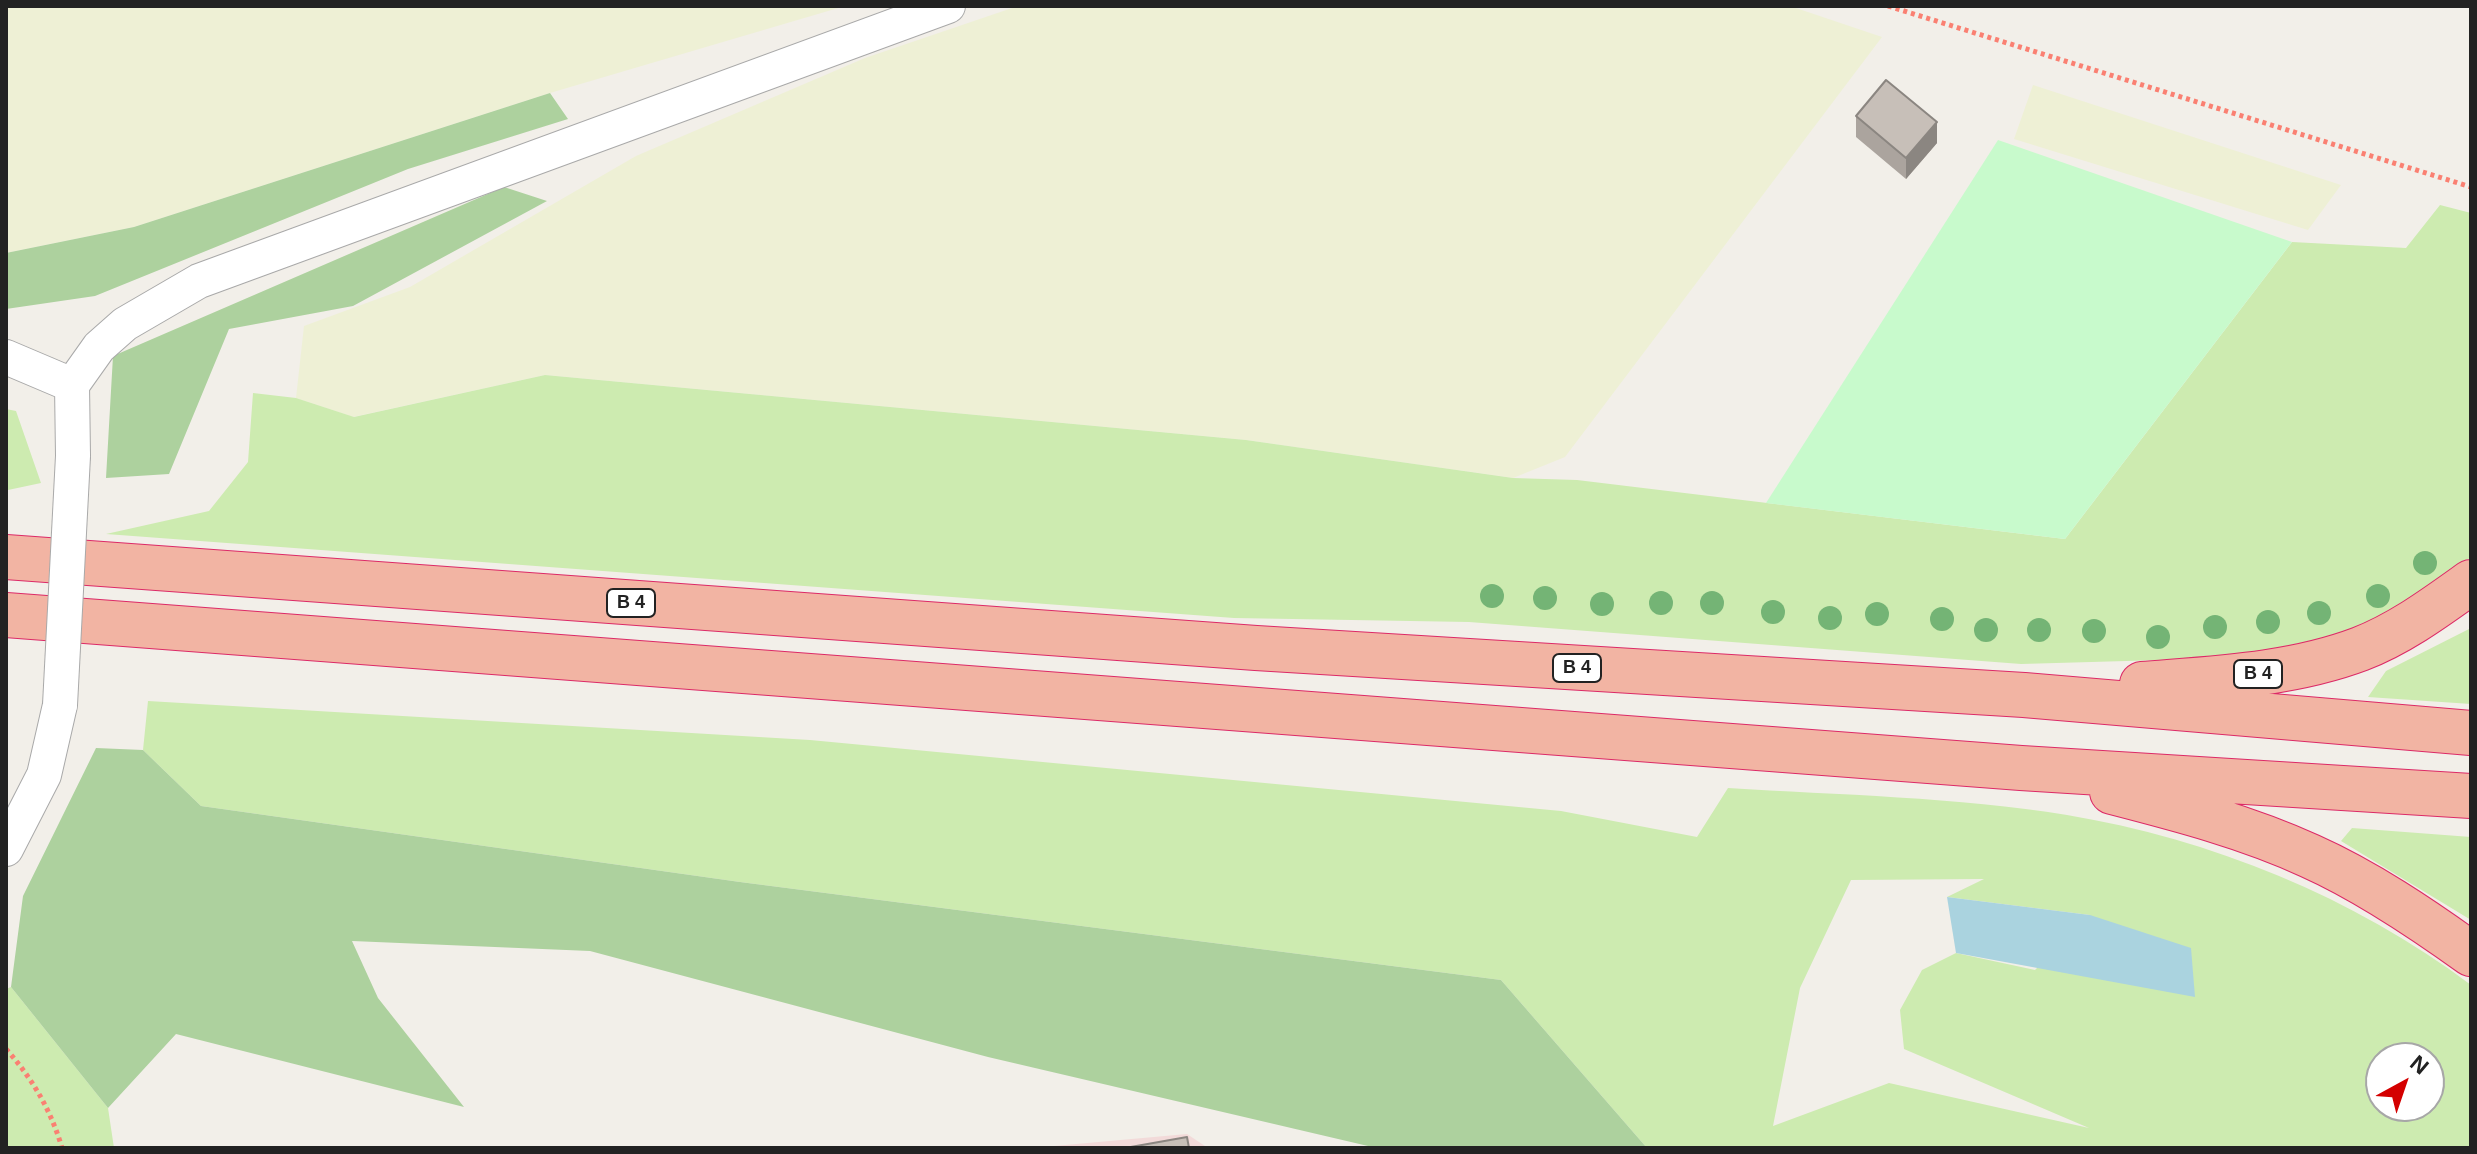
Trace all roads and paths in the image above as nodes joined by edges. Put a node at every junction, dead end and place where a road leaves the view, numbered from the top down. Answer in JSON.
{"nodes":[{"id":1,"x":948,"y":6,"type":"edge"},
{"id":2,"x":1888,"y":6,"type":"edge"},
{"id":3,"x":2471,"y":187,"type":"edge"},
{"id":4,"x":6,"y":357,"type":"edge"},
{"id":5,"x":72,"y":385,"type":"junction"},
{"id":6,"x":6,"y":557,"type":"edge"},
{"id":7,"x":2471,"y":582,"type":"edge"},
{"id":8,"x":6,"y":615,"type":"edge"},
{"id":9,"x":2024,"y":695,"type":"junction"},
{"id":10,"x":2471,"y":733,"type":"edge"},
{"id":11,"x":2021,"y":768,"type":"junction"},
{"id":12,"x":2471,"y":796,"type":"edge"},
{"id":13,"x":6,"y":849,"type":"edge"},
{"id":14,"x":2471,"y":954,"type":"edge"},
{"id":15,"x":6,"y":1049,"type":"edge"},
{"id":16,"x":62,"y":1148,"type":"edge"}],
"edges":[{"from":1,"to":5,"type":"street"},
{"from":2,"to":3,"type":"path"},
{"from":4,"to":5,"type":"street"},
{"from":5,"to":13,"type":"street","bridge":true},
{"from":6,"to":9,"type":"highway","number":"B 4"},
{"from":7,"to":9,"type":"highway","number":"B 4"},
{"from":8,"to":11,"type":"highway"},
{"from":9,"to":10,"type":"highway","number":"B 4"},
{"from":11,"to":12,"type":"highway"},
{"from":11,"to":14,"type":"highway"},
{"from":15,"to":16,"type":"path"}]}
